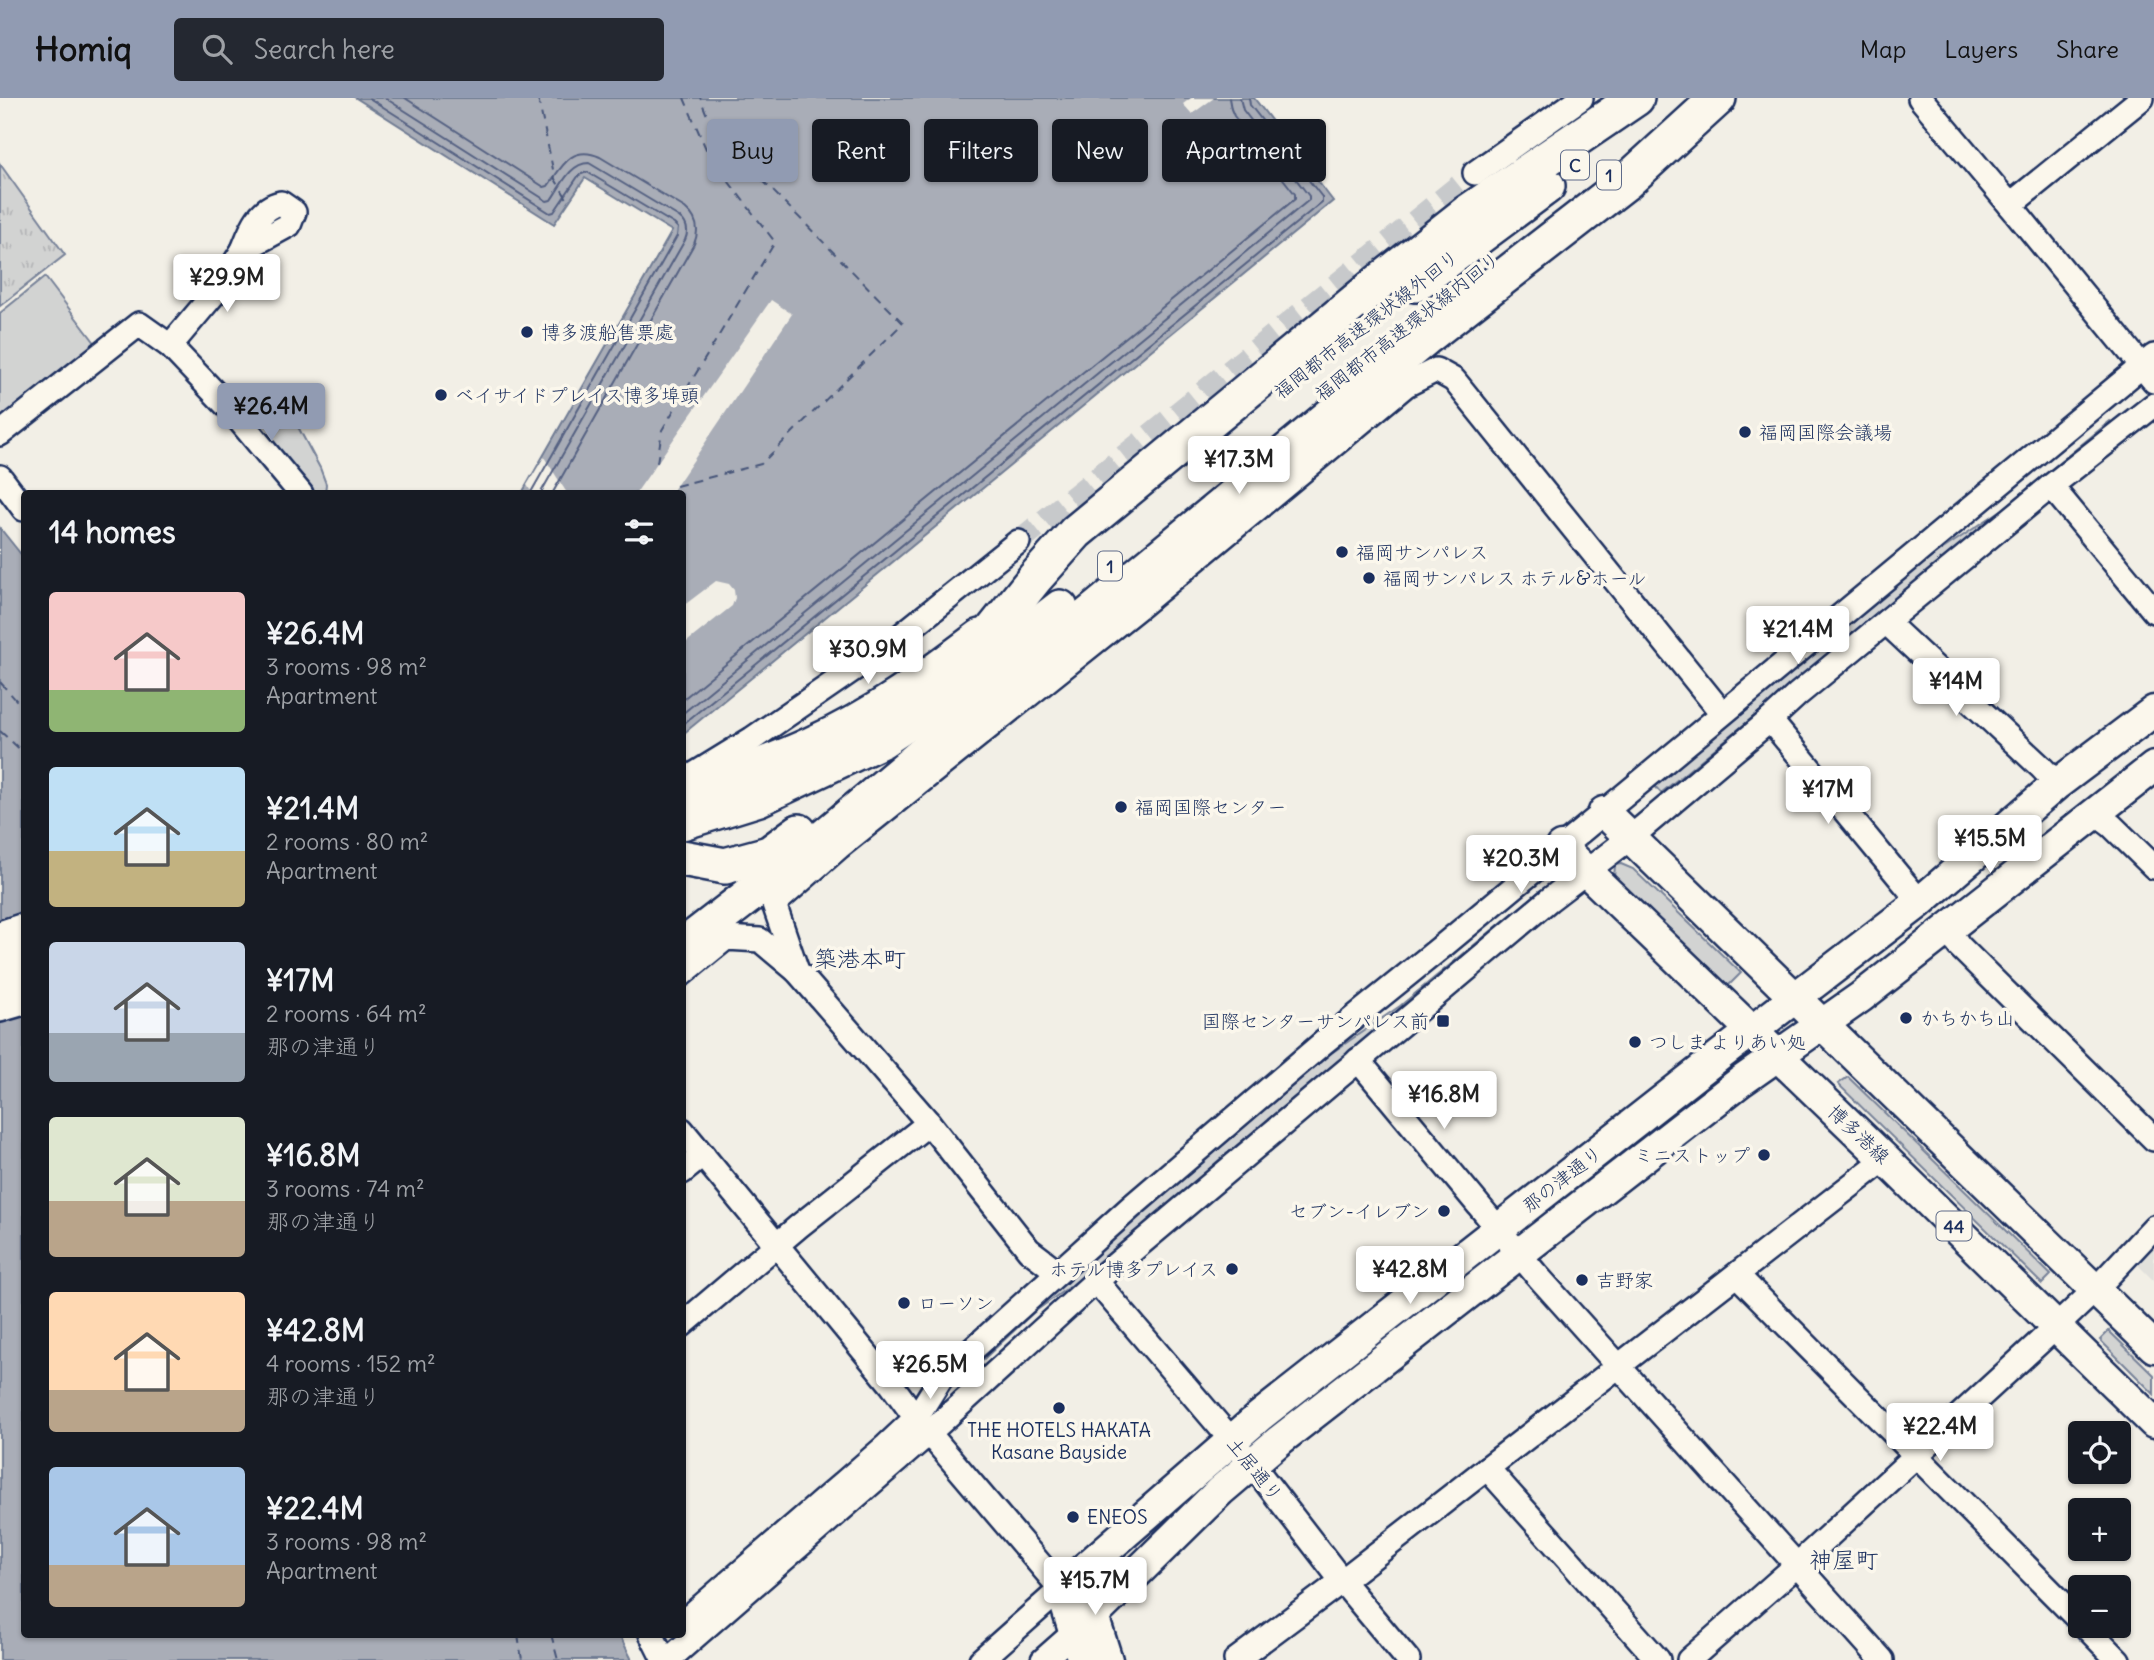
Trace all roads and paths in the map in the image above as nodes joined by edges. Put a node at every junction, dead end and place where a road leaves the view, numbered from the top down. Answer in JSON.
{"nodes":[{"id":1,"x":1581,"y":98,"type":"edge"},
{"id":2,"x":1636,"y":98,"type":"edge"},
{"id":3,"x":1664,"y":98,"type":"edge"},
{"id":4,"x":1713,"y":98,"type":"edge"},
{"id":5,"x":1718,"y":98,"type":"edge"},
{"id":6,"x":1920,"y":98,"type":"edge"},
{"id":7,"x":2141,"y":98,"type":"edge"},
{"id":8,"x":1475,"y":173,"type":"tunnel mouth"},
{"id":9,"x":2010,"y":205,"type":"junction"},
{"id":10,"x":243,"y":250,"type":"dead end"},
{"id":11,"x":170,"y":346,"type":"junction"},
{"id":12,"x":2150,"y":368,"type":"edge"},
{"id":13,"x":2154,"y":405,"type":"edge"},
{"id":14,"x":230,"y":409,"type":"junction"},
{"id":15,"x":0,"y":434,"type":"edge"},
{"id":16,"x":0,"y":477,"type":"edge"},
{"id":17,"x":2051,"y":486,"type":"junction"},
{"id":18,"x":282,"y":490,"type":"edge"},
{"id":19,"x":298,"y":490,"type":"edge"},
{"id":20,"x":21,"y":505,"type":"edge"},
{"id":21,"x":1018,"y":542,"type":"tunnel mouth"},
{"id":22,"x":2154,"y":611,"type":"edge"},
{"id":23,"x":1886,"y":622,"type":"junction"},
{"id":24,"x":2154,"y":710,"type":"edge"},
{"id":25,"x":1722,"y":713,"type":"junction"},
{"id":26,"x":1770,"y":720,"type":"junction"},
{"id":27,"x":2154,"y":767,"type":"edge"},
{"id":28,"x":686,"y":780,"type":"edge"},
{"id":29,"x":2057,"y":784,"type":"junction"},
{"id":30,"x":686,"y":793,"type":"edge"},
{"id":31,"x":1604,"y":812,"type":"junction"},
{"id":32,"x":2095,"y":813,"type":"junction"},
{"id":33,"x":686,"y":821,"type":"edge"},
{"id":34,"x":1630,"y":838,"type":"junction"},
{"id":35,"x":822,"y":839,"type":"junction"},
{"id":36,"x":1561,"y":847,"type":"junction"},
{"id":37,"x":686,"y":859,"type":"edge"},
{"id":38,"x":2154,"y":867,"type":"edge"},
{"id":39,"x":1586,"y":874,"type":"junction"},
{"id":40,"x":686,"y":882,"type":"edge"},
{"id":41,"x":1920,"y":902,"type":"junction"},
{"id":42,"x":21,"y":926,"type":"edge"},
{"id":43,"x":1947,"y":928,"type":"junction"},
{"id":44,"x":0,"y":933,"type":"edge"},
{"id":45,"x":686,"y":944,"type":"edge"},
{"id":46,"x":21,"y":949,"type":"edge"},
{"id":47,"x":0,"y":956,"type":"edge"},
{"id":48,"x":686,"y":971,"type":"edge"},
{"id":49,"x":797,"y":971,"type":"junction"},
{"id":50,"x":21,"y":977,"type":"edge"},
{"id":51,"x":0,"y":984,"type":"edge"},
{"id":52,"x":1795,"y":999,"type":"junction"},
{"id":53,"x":21,"y":1004,"type":"edge"},
{"id":54,"x":0,"y":1010,"type":"edge"},
{"id":55,"x":1821,"y":1025,"type":"junction"},
{"id":56,"x":1752,"y":1032,"type":"junction"},
{"id":57,"x":1777,"y":1056,"type":"junction"},
{"id":58,"x":1358,"y":1060,"type":"junction"},
{"id":59,"x":929,"y":1123,"type":"junction"},
{"id":60,"x":686,"y":1135,"type":"edge"},
{"id":61,"x":2154,"y":1139,"type":"edge"},
{"id":62,"x":703,"y":1155,"type":"junction"},
{"id":63,"x":1885,"y":1158,"type":"junction"},
{"id":64,"x":686,"y":1169,"type":"edge"},
{"id":65,"x":2154,"y":1227,"type":"edge"},
{"id":66,"x":1498,"y":1229,"type":"junction"},
{"id":67,"x":777,"y":1245,"type":"junction"},
{"id":68,"x":1519,"y":1254,"type":"junction"},
{"id":69,"x":1058,"y":1272,"type":"junction"},
{"id":70,"x":1737,"y":1275,"type":"junction"},
{"id":71,"x":1096,"y":1281,"type":"junction"},
{"id":72,"x":2095,"y":1290,"type":"junction"},
{"id":73,"x":686,"y":1322,"type":"edge"},
{"id":74,"x":2056,"y":1327,"type":"junction"},
{"id":75,"x":2154,"y":1347,"type":"edge"},
{"id":76,"x":1618,"y":1366,"type":"junction"},
{"id":77,"x":2154,"y":1423,"type":"edge"},
{"id":78,"x":922,"y":1425,"type":"junction"},
{"id":79,"x":1232,"y":1440,"type":"junction"},
{"id":80,"x":1917,"y":1455,"type":"junction"},
{"id":81,"x":1251,"y":1463,"type":"junction"},
{"id":82,"x":1487,"y":1468,"type":"junction"},
{"id":83,"x":1797,"y":1565,"type":"junction"},
{"id":84,"x":1342,"y":1581,"type":"junction"},
{"id":85,"x":1061,"y":1588,"type":"junction"},
{"id":86,"x":2068,"y":1609,"type":"edge"},
{"id":87,"x":686,"y":1620,"type":"edge"},
{"id":88,"x":686,"y":1625,"type":"edge"},
{"id":89,"x":1083,"y":1636,"type":"edge"},
{"id":90,"x":2097,"y":1638,"type":"edge"},
{"id":91,"x":981,"y":1660,"type":"edge"},
{"id":92,"x":1043,"y":1660,"type":"edge"},
{"id":93,"x":1107,"y":1660,"type":"edge"},
{"id":94,"x":1236,"y":1660,"type":"edge"},
{"id":95,"x":1408,"y":1660,"type":"edge"},
{"id":96,"x":1658,"y":1660,"type":"edge"},
{"id":97,"x":1689,"y":1660,"type":"edge"},
{"id":98,"x":1882,"y":1660,"type":"edge"},
{"id":99,"x":2118,"y":1660,"type":"edge"}],
"edges":[{"from":1,"to":8,"type":"street"},
{"from":2,"to":37,"type":"highway"},
{"from":3,"to":30,"type":"highway","name":"福岡都市高速環状線外回り","number":"C"},
{"from":4,"to":33,"type":"highway","name":"福岡都市高速環状線内回り","number":"1"},
{"from":5,"to":35,"type":"highway"},
{"from":6,"to":9,"type":"street"},
{"from":7,"to":9,"type":"street"},
{"from":9,"to":12,"type":"street"},
{"from":10,"to":11,"type":"street"},
{"from":11,"to":14,"type":"street"},
{"from":11,"to":15,"type":"street"},
{"from":12,"to":25,"type":"street"},
{"from":13,"to":17,"type":"street"},
{"from":14,"to":18,"type":"street"},
{"from":14,"to":19,"type":"street"},
{"from":16,"to":20,"type":"street"},
{"from":17,"to":22,"type":"street"},
{"from":17,"to":23,"type":"street"},
{"from":21,"to":28,"type":"street"},
{"from":23,"to":26,"type":"street"},
{"from":23,"to":29,"type":"street"},
{"from":24,"to":29,"type":"main road","name":"那の津通り"},
{"from":25,"to":31,"type":"street"},
{"from":25,"to":49,"type":"street"},
{"from":26,"to":34,"type":"street"},
{"from":26,"to":41,"type":"street"},
{"from":27,"to":32,"type":"main road","name":"那の津通り"},
{"from":29,"to":41,"type":"main road","name":"那の津通り"},
{"from":31,"to":34,"type":"main road"},
{"from":31,"to":36,"type":"street"},
{"from":32,"to":38,"type":"street"},
{"from":32,"to":43,"type":"main road","name":"那の津通り"},
{"from":34,"to":39,"type":"street"},
{"from":34,"to":52,"type":"main road"},
{"from":35,"to":40,"type":"highway"},
{"from":35,"to":45,"type":"highway"},
{"from":36,"to":39,"type":"main road","name":"博多港線","number":"44"},
{"from":36,"to":69,"type":"street"},
{"from":39,"to":56,"type":"main road","name":"博多港線","number":"44"},
{"from":39,"to":58,"type":"street"},
{"from":41,"to":52,"type":"main road","name":"那の津通り"},
{"from":42,"to":44,"type":"street"},
{"from":43,"to":55,"type":"main road","name":"那の津通り"},
{"from":43,"to":61,"type":"street"},
{"from":46,"to":47,"type":"highway"},
{"from":48,"to":49,"type":"street"},
{"from":49,"to":59,"type":"street"},
{"from":50,"to":51,"type":"highway"},
{"from":52,"to":55,"type":"main road"},
{"from":52,"to":56,"type":"main road","name":"那の津通り"},
{"from":53,"to":54,"type":"street"},
{"from":55,"to":57,"type":"main road","name":"那の津通り"},
{"from":55,"to":72,"type":"main road"},
{"from":56,"to":57,"type":"main road","name":"博多港線","number":"44"},
{"from":56,"to":66,"type":"main road","name":"那の津通り"},
{"from":57,"to":63,"type":"main road","name":"博多港線","number":"44"},
{"from":57,"to":68,"type":"main road","name":"那の津通り"},
{"from":58,"to":66,"type":"street"},
{"from":58,"to":71,"type":"street"},
{"from":59,"to":67,"type":"street"},
{"from":59,"to":69,"type":"street"},
{"from":60,"to":62,"type":"street"},
{"from":62,"to":64,"type":"street"},
{"from":62,"to":67,"type":"street"},
{"from":63,"to":70,"type":"street"},
{"from":63,"to":74,"type":"main road","name":"博多港線","number":"44"},
{"from":65,"to":72,"type":"street"},
{"from":66,"to":68,"type":"street"},
{"from":66,"to":79,"type":"main road","name":"那の津通り"},
{"from":67,"to":73,"type":"street"},
{"from":67,"to":78,"type":"street"},
{"from":68,"to":76,"type":"street"},
{"from":68,"to":81,"type":"main road","name":"那の津通り"},
{"from":69,"to":78,"type":"street"},
{"from":70,"to":76,"type":"street"},
{"from":70,"to":80,"type":"street"},
{"from":71,"to":78,"type":"street"},
{"from":71,"to":79,"type":"street","name":"土居通り"},
{"from":72,"to":74,"type":"street"},
{"from":72,"to":75,"type":"main road"},
{"from":74,"to":77,"type":"main road","name":"博多港線","number":"44"},
{"from":74,"to":80,"type":"street"},
{"from":76,"to":82,"type":"street"},
{"from":76,"to":83,"type":"street"},
{"from":78,"to":85,"type":"street"},
{"from":78,"to":87,"type":"street"},
{"from":78,"to":88,"type":"street"},
{"from":79,"to":81,"type":"street","name":"土居通り"},
{"from":79,"to":85,"type":"main road","name":"那の津通り"},
{"from":80,"to":83,"type":"street"},
{"from":80,"to":86,"type":"street"},
{"from":81,"to":84,"type":"street","name":"土居通り"},
{"from":81,"to":89,"type":"main road","name":"那の津通り"},
{"from":82,"to":84,"type":"street"},
{"from":82,"to":96,"type":"street"},
{"from":83,"to":97,"type":"street"},
{"from":83,"to":98,"type":"street"},
{"from":84,"to":94,"type":"street"},
{"from":84,"to":95,"type":"street","name":"土居通り"},
{"from":85,"to":89,"type":"main road"},
{"from":85,"to":91,"type":"street","name":"那の津通り"},
{"from":89,"to":92,"type":"street","name":"那の津通り"},
{"from":89,"to":93,"type":"main road"},
{"from":90,"to":99,"type":"street"}]}
